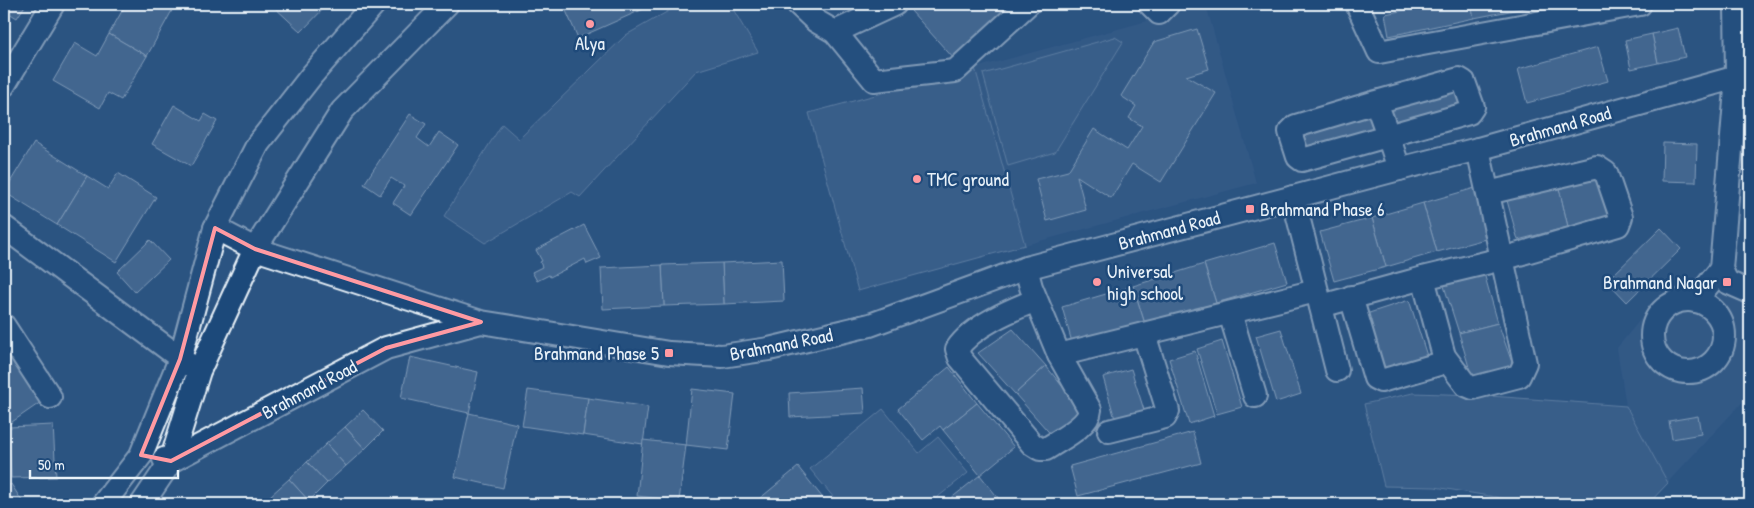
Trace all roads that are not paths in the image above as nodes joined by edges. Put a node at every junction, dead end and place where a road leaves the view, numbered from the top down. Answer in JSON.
{"nodes":[{"id":1,"x":53,"y":4,"type":"edge"},
{"id":2,"x":374,"y":4,"type":"edge"},
{"id":3,"x":447,"y":4,"type":"edge"},
{"id":4,"x":798,"y":4,"type":"edge"},
{"id":5,"x":895,"y":4,"type":"edge"},
{"id":6,"x":1028,"y":4,"type":"edge"},
{"id":7,"x":1150,"y":4,"type":"edge"},
{"id":8,"x":1168,"y":4,"type":"edge"},
{"id":9,"x":1357,"y":4,"type":"edge"},
{"id":10,"x":1640,"y":4,"type":"edge"},
{"id":11,"x":1736,"y":4,"type":"edge"},
{"id":12,"x":835,"y":32,"type":"junction"},
{"id":13,"x":1737,"y":77,"type":"junction"},
{"id":14,"x":4,"y":85,"type":"edge"},
{"id":15,"x":1376,"y":102,"type":"junction"},
{"id":16,"x":1388,"y":135,"type":"junction"},
{"id":17,"x":1478,"y":150,"type":"junction"},
{"id":18,"x":1400,"y":168,"type":"junction"},
{"id":19,"x":1488,"y":193,"type":"junction"},
{"id":20,"x":1293,"y":197,"type":"junction"},
{"id":21,"x":4,"y":227,"type":"edge"},
{"id":22,"x":215,"y":228,"type":"junction"},
{"id":23,"x":255,"y":249,"type":"junction"},
{"id":24,"x":1502,"y":258,"type":"junction"},
{"id":25,"x":1026,"y":268,"type":"junction"},
{"id":26,"x":1721,"y":269,"type":"junction"},
{"id":27,"x":1423,"y":278,"type":"junction"},
{"id":28,"x":1750,"y":292,"type":"edge"},
{"id":29,"x":1351,"y":297,"type":"junction"},
{"id":30,"x":1319,"y":298,"type":"junction"},
{"id":31,"x":1036,"y":300,"type":"junction"},
{"id":32,"x":1695,"y":301,"type":"dead end"},
{"id":33,"x":1230,"y":313,"type":"junction"},
{"id":34,"x":482,"y":322,"type":"junction"},
{"id":35,"x":4,"y":326,"type":"edge"},
{"id":36,"x":1144,"y":334,"type":"junction"},
{"id":37,"x":1059,"y":355,"type":"junction"},
{"id":38,"x":1444,"y":356,"type":"junction"},
{"id":39,"x":180,"y":359,"type":"junction"},
{"id":40,"x":1337,"y":370,"type":"dead end"},
{"id":41,"x":199,"y":371,"type":"junction"},
{"id":42,"x":1255,"y":396,"type":"dead end"},
{"id":43,"x":50,"y":397,"type":"dead end"},
{"id":44,"x":1110,"y":431,"type":"dead end"},
{"id":45,"x":141,"y":455,"type":"junction"},
{"id":46,"x":171,"y":461,"type":"junction"},
{"id":47,"x":103,"y":504,"type":"edge"},
{"id":48,"x":142,"y":504,"type":"edge"}],
"edges":[{"from":1,"to":14,"type":"street"},
{"from":2,"to":22,"type":"street"},
{"from":3,"to":23,"type":"street"},
{"from":4,"to":12,"type":"street"},
{"from":5,"to":12,"type":"street"},
{"from":6,"to":12,"type":"street"},
{"from":7,"to":8,"type":"street"},
{"from":9,"to":10,"type":"street"},
{"from":11,"to":13,"type":"street"},
{"from":13,"to":17,"type":"street","name":"Brahmand Road"},
{"from":13,"to":26,"type":"street"},
{"from":15,"to":16,"type":"street"},
{"from":15,"to":16,"type":"street"},
{"from":15,"to":16,"type":"street"},
{"from":16,"to":18,"type":"street"},
{"from":17,"to":18,"type":"street","name":"Brahmand Road"},
{"from":17,"to":19,"type":"street"},
{"from":18,"to":20,"type":"street","name":"Brahmand Road"},
{"from":19,"to":24,"type":"street"},
{"from":19,"to":24,"type":"street"},
{"from":20,"to":25,"type":"street","name":"Brahmand Road"},
{"from":20,"to":30,"type":"street"},
{"from":21,"to":39,"type":"street"},
{"from":22,"to":23,"type":"street","name":"Brahmand Road"},
{"from":22,"to":39,"type":"street"},
{"from":23,"to":34,"type":"street","name":"Brahmand Road"},
{"from":23,"to":41,"type":"street"},
{"from":24,"to":27,"type":"street"},
{"from":24,"to":38,"type":"street"},
{"from":25,"to":31,"type":"street"},
{"from":25,"to":34,"type":"street","name":"Brahmand Road"},
{"from":26,"to":28,"type":"street"},
{"from":26,"to":32,"type":"street"},
{"from":27,"to":29,"type":"street"},
{"from":27,"to":38,"type":"street"},
{"from":29,"to":30,"type":"street"},
{"from":29,"to":38,"type":"street"},
{"from":30,"to":33,"type":"street"},
{"from":30,"to":40,"type":"street"},
{"from":31,"to":37,"type":"street"},
{"from":31,"to":37,"type":"street"},
{"from":33,"to":36,"type":"street"},
{"from":33,"to":42,"type":"street"},
{"from":34,"to":46,"type":"street","name":"Brahmand Road"},
{"from":35,"to":43,"type":"street"},
{"from":36,"to":37,"type":"street"},
{"from":36,"to":44,"type":"street"},
{"from":39,"to":41,"type":"street"},
{"from":39,"to":45,"type":"street"},
{"from":41,"to":46,"type":"street"},
{"from":45,"to":46,"type":"street"},
{"from":45,"to":47,"type":"street"},
{"from":46,"to":48,"type":"street"}]}
